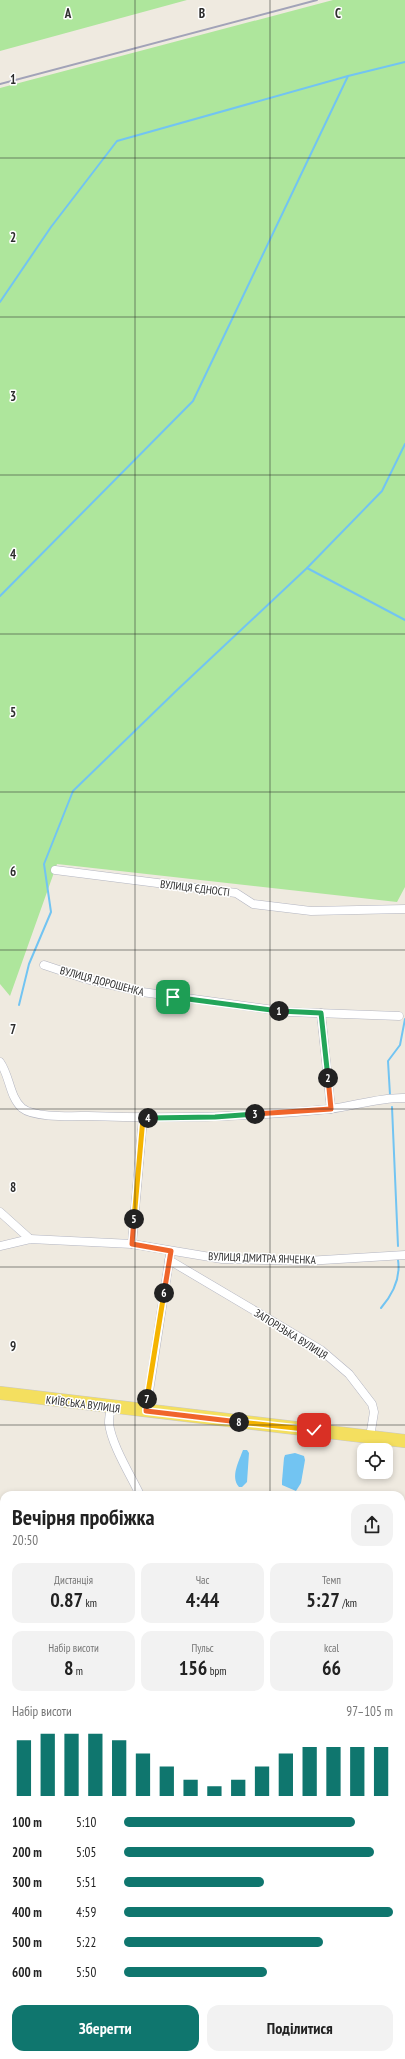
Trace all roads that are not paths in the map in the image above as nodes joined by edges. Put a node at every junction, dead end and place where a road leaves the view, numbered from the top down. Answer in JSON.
{"nodes":[{"id":1,"x":55,"y":870,"type":"dead end"},
{"id":2,"x":405,"y":909,"type":"edge"},
{"id":3,"x":44,"y":965,"type":"dead end"},
{"id":4,"x":321,"y":1013,"type":"junction"},
{"id":5,"x":399,"y":1016,"type":"dead end"},
{"id":6,"x":0,"y":1062,"type":"edge"},
{"id":7,"x":405,"y":1098,"type":"edge"},
{"id":8,"x":331,"y":1109,"type":"junction"},
{"id":9,"x":143,"y":1118,"type":"junction"},
{"id":10,"x":0,"y":1212,"type":"edge"},
{"id":11,"x":30,"y":1239,"type":"junction"},
{"id":12,"x":132,"y":1244,"type":"junction"},
{"id":13,"x":0,"y":1246,"type":"edge"},
{"id":14,"x":171,"y":1251,"type":"junction"},
{"id":15,"x":405,"y":1255,"type":"edge"},
{"id":16,"x":169,"y":1260,"type":"junction"},
{"id":17,"x":0,"y":1393,"type":"edge"},
{"id":18,"x":111,"y":1407,"type":"junction"},
{"id":19,"x":146,"y":1411,"type":"junction"},
{"id":20,"x":370,"y":1437,"type":"junction"},
{"id":21,"x":405,"y":1441,"type":"edge"},
{"id":22,"x":138,"y":1491,"type":"edge"}],
"edges":[{"from":1,"to":2,"type":"street","name":"ВУЛИЦЯ ЄДНОСТІ"},
{"from":3,"to":4,"type":"street","name":"ВУЛИЦЯ ДОРОШЕНКА"},
{"from":4,"to":5,"type":"street","name":"ВУЛИЦЯ ДОРОШЕНКА"},
{"from":4,"to":8,"type":"street"},
{"from":6,"to":9,"type":"street"},
{"from":7,"to":8,"type":"street"},
{"from":8,"to":9,"type":"street"},
{"from":9,"to":12,"type":"street"},
{"from":10,"to":11,"type":"street"},
{"from":11,"to":12,"type":"street","name":"ВУЛИЦЯ ДМИТРА ЯНЧЕНКА"},
{"from":11,"to":13,"type":"street","name":"ВУЛИЦЯ ДМИТРА ЯНЧЕНКА"},
{"from":12,"to":14,"type":"street","name":"ВУЛИЦЯ ДМИТРА ЯНЧЕНКА"},
{"from":14,"to":15,"type":"street","name":"ВУЛИЦЯ ДМИТРА ЯНЧЕНКА"},
{"from":14,"to":16,"type":"street"},
{"from":16,"to":19,"type":"street"},
{"from":16,"to":20,"type":"street","name":"ЗАПОРІЗЬКА ВУЛИЦЯ"},
{"from":17,"to":18,"type":"main road","name":"КИЇВСЬКА ВУЛИЦЯ"},
{"from":18,"to":19,"type":"main road","name":"КИЇВСЬКА ВУЛИЦЯ"},
{"from":18,"to":22,"type":"street"},
{"from":19,"to":20,"type":"main road","name":"КИЇВСЬКА ВУЛИЦЯ"},
{"from":20,"to":21,"type":"main road","name":"КИЇВСЬКА ВУЛИЦЯ"}]}
